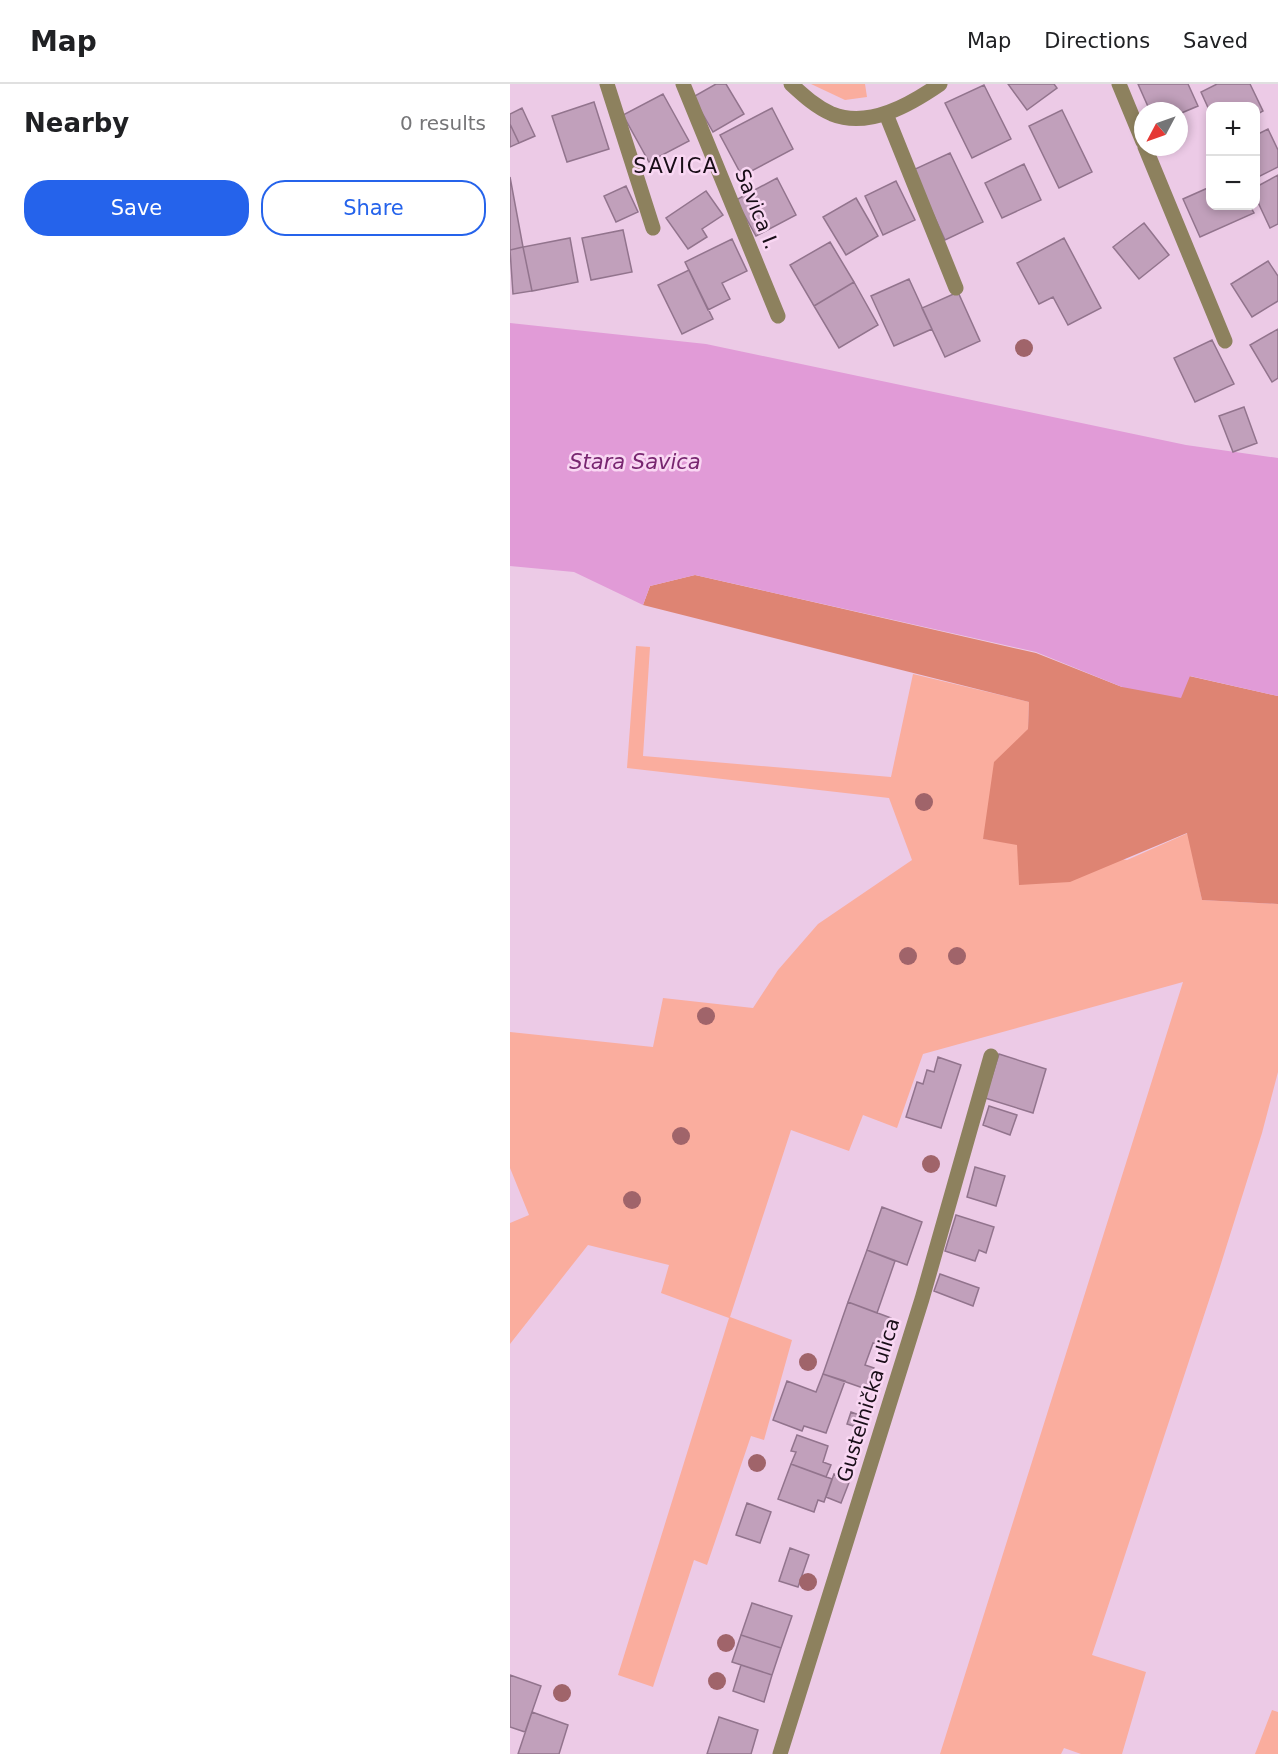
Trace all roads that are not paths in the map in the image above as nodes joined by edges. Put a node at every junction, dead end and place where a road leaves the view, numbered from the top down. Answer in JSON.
{"nodes":[{"id":1,"x":607,"y":84,"type":"edge"},
{"id":2,"x":683,"y":84,"type":"edge"},
{"id":3,"x":791,"y":84,"type":"edge"},
{"id":4,"x":940,"y":84,"type":"edge"},
{"id":5,"x":1119,"y":84,"type":"edge"},
{"id":6,"x":886,"y":114,"type":"junction"},
{"id":7,"x":1134,"y":120,"type":"edge"},
{"id":8,"x":1149,"y":156,"type":"edge"},
{"id":9,"x":653,"y":228,"type":"dead end"},
{"id":10,"x":956,"y":288,"type":"dead end"},
{"id":11,"x":778,"y":316,"type":"dead end"},
{"id":12,"x":1225,"y":341,"type":"dead end"},
{"id":13,"x":991,"y":1056,"type":"dead end"},
{"id":14,"x":780,"y":1754,"type":"edge"}],
"edges":[{"from":1,"to":9,"type":"street"},
{"from":2,"to":11,"type":"street","name":"Savica I."},
{"from":3,"to":6,"type":"street"},
{"from":4,"to":6,"type":"street"},
{"from":5,"to":7,"type":"street"},
{"from":6,"to":10,"type":"street"},
{"from":8,"to":12,"type":"street"},
{"from":13,"to":14,"type":"street","name":"Gustelnička ulica"}]}
